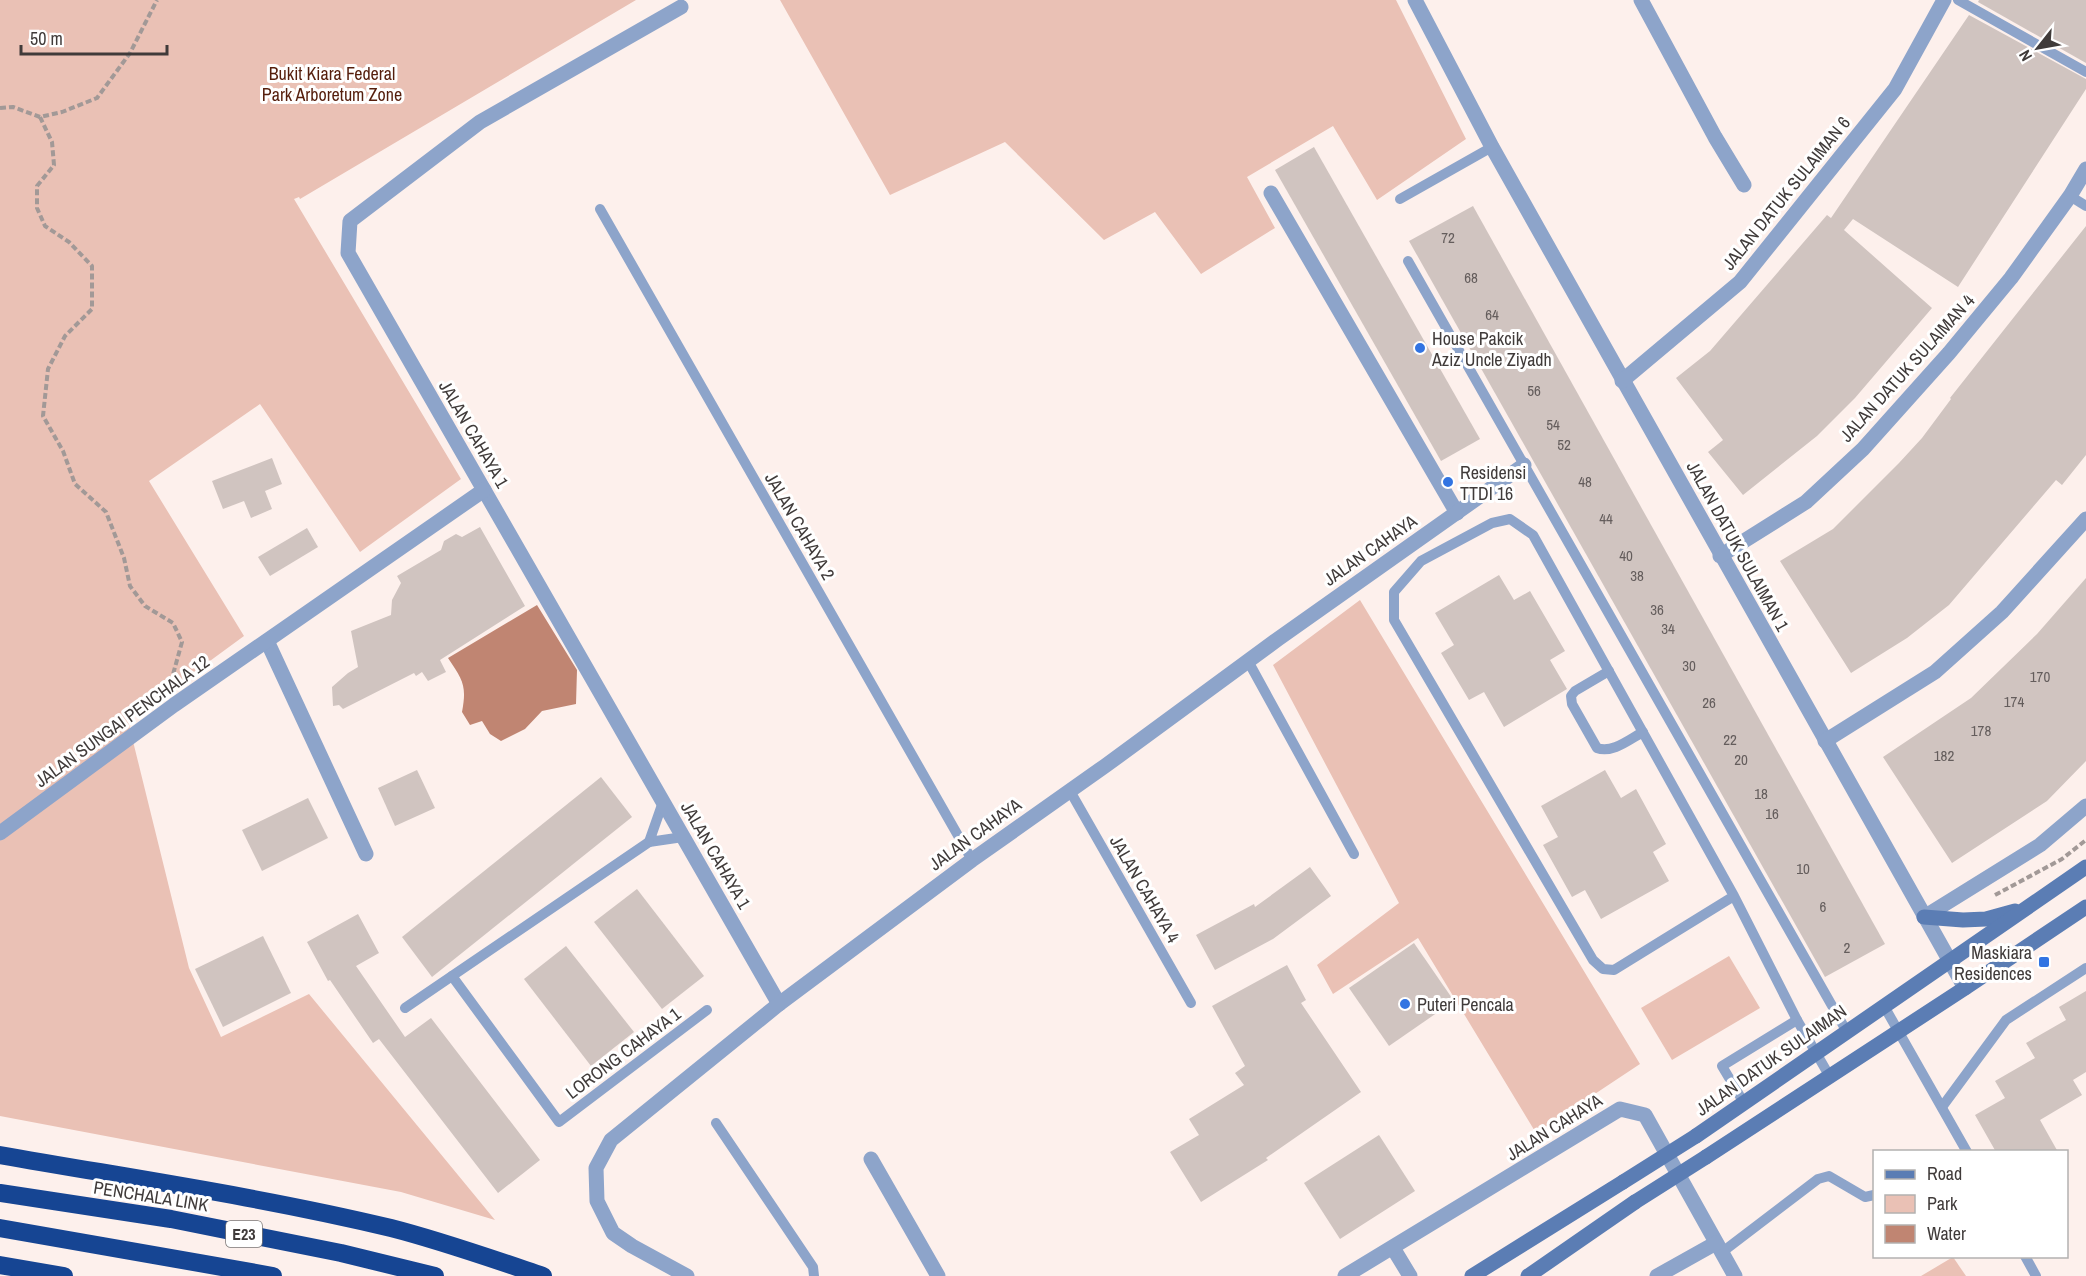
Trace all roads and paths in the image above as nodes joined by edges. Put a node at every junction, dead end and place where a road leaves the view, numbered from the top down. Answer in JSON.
{"nodes":[{"id":1,"x":157,"y":0,"type":"edge"},
{"id":2,"x":1415,"y":0,"type":"edge"},
{"id":3,"x":1641,"y":0,"type":"edge"},
{"id":4,"x":1944,"y":0,"type":"edge"},
{"id":5,"x":1958,"y":0,"type":"edge"},
{"id":6,"x":681,"y":7,"type":"dead end"},
{"id":7,"x":2086,"y":72,"type":"edge"},
{"id":8,"x":0,"y":108,"type":"edge"},
{"id":9,"x":40,"y":117,"type":"junction"},
{"id":10,"x":1492,"y":147,"type":"junction"},
{"id":11,"x":2086,"y":169,"type":"edge"},
{"id":12,"x":1744,"y":185,"type":"dead end"},
{"id":13,"x":1271,"y":193,"type":"dead end"},
{"id":14,"x":2070,"y":196,"type":"junction"},
{"id":15,"x":1400,"y":199,"type":"dead end"},
{"id":16,"x":2086,"y":206,"type":"edge"},
{"id":17,"x":600,"y":209,"type":"dead end"},
{"id":18,"x":1408,"y":261,"type":"dead end"},
{"id":19,"x":1622,"y":381,"type":"junction"},
{"id":20,"x":1524,"y":465,"type":"junction"},
{"id":21,"x":484,"y":489,"type":"junction"},
{"id":22,"x":1457,"y":513,"type":"junction"},
{"id":23,"x":2086,"y":519,"type":"edge"},
{"id":24,"x":1720,"y":556,"type":"junction"},
{"id":25,"x":267,"y":641,"type":"junction"},
{"id":26,"x":1248,"y":661,"type":"junction"},
{"id":27,"x":1609,"y":671,"type":"junction"},
{"id":28,"x":174,"y":705,"type":"junction"},
{"id":29,"x":1643,"y":732,"type":"junction"},
{"id":30,"x":1825,"y":741,"type":"junction"},
{"id":31,"x":1070,"y":791,"type":"junction"},
{"id":32,"x":663,"y":802,"type":"junction"},
{"id":33,"x":2086,"y":806,"type":"edge"},
{"id":34,"x":0,"y":833,"type":"edge"},
{"id":35,"x":683,"y":837,"type":"junction"},
{"id":36,"x":2086,"y":840,"type":"edge"},
{"id":37,"x":649,"y":842,"type":"junction"},
{"id":38,"x":366,"y":854,"type":"dead end"},
{"id":39,"x":1354,"y":854,"type":"dead end"},
{"id":40,"x":972,"y":860,"type":"junction"},
{"id":41,"x":2086,"y":867,"type":"edge"},
{"id":42,"x":1734,"y":896,"type":"junction"},
{"id":43,"x":1990,"y":898,"type":"dead end"},
{"id":44,"x":2086,"y":907,"type":"edge"},
{"id":45,"x":2026,"y":909,"type":"junction"},
{"id":46,"x":1923,"y":917,"type":"junction"},
{"id":47,"x":1950,"y":961,"type":"junction"},
{"id":48,"x":2086,"y":968,"type":"edge"},
{"id":49,"x":452,"y":976,"type":"junction"},
{"id":50,"x":1965,"y":988,"type":"junction"},
{"id":51,"x":1191,"y":1003,"type":"dead end"},
{"id":52,"x":779,"y":1004,"type":"junction"},
{"id":53,"x":1884,"y":1006,"type":"junction"},
{"id":54,"x":405,"y":1008,"type":"dead end"},
{"id":55,"x":707,"y":1011,"type":"dead end"},
{"id":56,"x":1797,"y":1020,"type":"junction"},
{"id":57,"x":1899,"y":1030,"type":"junction"},
{"id":58,"x":1847,"y":1032,"type":"junction"},
{"id":59,"x":1816,"y":1053,"type":"junction"},
{"id":60,"x":1830,"y":1077,"type":"junction"},
{"id":61,"x":1744,"y":1102,"type":"junction"},
{"id":62,"x":1942,"y":1107,"type":"junction"},
{"id":63,"x":716,"y":1123,"type":"dead end"},
{"id":64,"x":1965,"y":1150,"type":"edge"},
{"id":65,"x":0,"y":1155,"type":"edge"},
{"id":66,"x":871,"y":1159,"type":"dead end"},
{"id":67,"x":0,"y":1193,"type":"edge"},
{"id":68,"x":1873,"y":1195,"type":"edge"},
{"id":69,"x":0,"y":1228,"type":"edge"},
{"id":70,"x":1393,"y":1248,"type":"junction"},
{"id":71,"x":1718,"y":1248,"type":"junction"},
{"id":72,"x":2026,"y":1258,"type":"edge"},
{"id":73,"x":0,"y":1265,"type":"edge"},
{"id":74,"x":63,"y":1276,"type":"edge"},
{"id":75,"x":273,"y":1276,"type":"edge"},
{"id":76,"x":435,"y":1276,"type":"edge"},
{"id":77,"x":543,"y":1276,"type":"edge"},
{"id":78,"x":687,"y":1276,"type":"edge"},
{"id":79,"x":814,"y":1276,"type":"edge"},
{"id":80,"x":938,"y":1276,"type":"edge"},
{"id":81,"x":1345,"y":1276,"type":"edge"},
{"id":82,"x":1410,"y":1276,"type":"edge"},
{"id":83,"x":1472,"y":1276,"type":"edge"},
{"id":84,"x":1528,"y":1276,"type":"edge"},
{"id":85,"x":1657,"y":1276,"type":"edge"},
{"id":86,"x":1735,"y":1276,"type":"edge"},
{"id":87,"x":2036,"y":1276,"type":"edge"}],
"edges":[{"from":1,"to":9,"type":"path"},
{"from":2,"to":10,"type":"street","name":"JALAN DATUK SULAIMAN 1"},
{"from":3,"to":12,"type":"street"},
{"from":4,"to":19,"type":"street","name":"JALAN DATUK SULAIMAN 6"},
{"from":5,"to":7,"type":"lane"},
{"from":6,"to":21,"type":"street","name":"JALAN CAHAYA 1"},
{"from":8,"to":9,"type":"path"},
{"from":9,"to":28,"type":"path"},
{"from":10,"to":15,"type":"lane"},
{"from":10,"to":19,"type":"street","name":"JALAN DATUK SULAIMAN 1"},
{"from":11,"to":14,"type":"street","name":"JALAN DATUK SULAIMAN 4"},
{"from":13,"to":22,"type":"street"},
{"from":14,"to":16,"type":"lane"},
{"from":14,"to":24,"type":"street","name":"JALAN DATUK SULAIMAN 4"},
{"from":17,"to":40,"type":"lane","name":"JALAN CAHAYA 2"},
{"from":18,"to":20,"type":"lane"},
{"from":19,"to":24,"type":"street","name":"JALAN DATUK SULAIMAN 1"},
{"from":20,"to":22,"type":"street","name":"JALAN CAHAYA"},
{"from":20,"to":58,"type":"lane"},
{"from":21,"to":25,"type":"street","name":"JALAN SUNGAI PENCHALA 12"},
{"from":21,"to":32,"type":"street","name":"JALAN CAHAYA 1"},
{"from":22,"to":26,"type":"street","name":"JALAN CAHAYA"},
{"from":23,"to":30,"type":"street"},
{"from":24,"to":30,"type":"street","name":"JALAN DATUK SULAIMAN 1"},
{"from":25,"to":28,"type":"street","name":"JALAN SUNGAI PENCHALA 12"},
{"from":25,"to":38,"type":"street"},
{"from":26,"to":31,"type":"street","name":"JALAN CAHAYA"},
{"from":26,"to":39,"type":"lane"},
{"from":27,"to":29,"type":"lane"},
{"from":27,"to":29,"type":"lane"},
{"from":27,"to":42,"type":"lane"},
{"from":28,"to":34,"type":"street","name":"JALAN SUNGAI PENCHALA 12"},
{"from":29,"to":42,"type":"lane"},
{"from":30,"to":46,"type":"street","name":"JALAN DATUK SULAIMAN 1"},
{"from":31,"to":40,"type":"street","name":"JALAN CAHAYA"},
{"from":31,"to":51,"type":"lane","name":"JALAN CAHAYA 4"},
{"from":32,"to":35,"type":"street","name":"JALAN CAHAYA 1"},
{"from":32,"to":37,"type":"lane"},
{"from":33,"to":46,"type":"street"},
{"from":35,"to":37,"type":"lane"},
{"from":35,"to":52,"type":"street","name":"JALAN CAHAYA 1"},
{"from":36,"to":43,"type":"path"},
{"from":37,"to":49,"type":"lane"},
{"from":40,"to":52,"type":"street","name":"JALAN CAHAYA"},
{"from":41,"to":45,"type":"main road","name":"JALAN DATUK SULAIMAN"},
{"from":42,"to":56,"type":"lane"},
{"from":44,"to":50,"type":"main road"},
{"from":45,"to":46,"type":"main road"},
{"from":45,"to":47,"type":"main road","name":"JALAN DATUK SULAIMAN"},
{"from":46,"to":47,"type":"street","name":"JALAN DATUK SULAIMAN 1"},
{"from":47,"to":50,"type":"street","name":"JALAN DATUK SULAIMAN 1"},
{"from":47,"to":53,"type":"main road","name":"JALAN DATUK SULAIMAN"},
{"from":48,"to":62,"type":"lane"},
{"from":49,"to":54,"type":"lane"},
{"from":49,"to":55,"type":"lane","name":"LORONG CAHAYA 1"},
{"from":50,"to":57,"type":"main road"},
{"from":52,"to":78,"type":"street","name":"JALAN CAHAYA"},
{"from":53,"to":57,"type":"lane"},
{"from":53,"to":58,"type":"main road","name":"JALAN DATUK SULAIMAN"},
{"from":56,"to":59,"type":"lane"},
{"from":56,"to":61,"type":"lane"},
{"from":57,"to":60,"type":"main road"},
{"from":57,"to":62,"type":"lane"},
{"from":58,"to":59,"type":"main road","name":"JALAN DATUK SULAIMAN"},
{"from":59,"to":60,"type":"lane"},
{"from":59,"to":61,"type":"main road","name":"JALAN DATUK SULAIMAN"},
{"from":60,"to":84,"type":"main road","bridge":true},
{"from":61,"to":83,"type":"main road","name":"JALAN DATUK SULAIMAN","bridge":true},
{"from":62,"to":64,"type":"lane"},
{"from":63,"to":79,"type":"lane"},
{"from":65,"to":77,"type":"highway"},
{"from":66,"to":80,"type":"street"},
{"from":67,"to":76,"type":"highway","name":"PENCHALA LINK","number":"E23"},
{"from":68,"to":71,"type":"lane"},
{"from":69,"to":75,"type":"highway","number":"E23"},
{"from":70,"to":71,"type":"street","name":"JALAN CAHAYA"},
{"from":70,"to":81,"type":"street","name":"JALAN CAHAYA"},
{"from":70,"to":82,"type":"street"},
{"from":71,"to":85,"type":"street"},
{"from":71,"to":86,"type":"street","name":"JALAN CAHAYA"},
{"from":72,"to":87,"type":"lane"},
{"from":73,"to":74,"type":"highway"}]}
